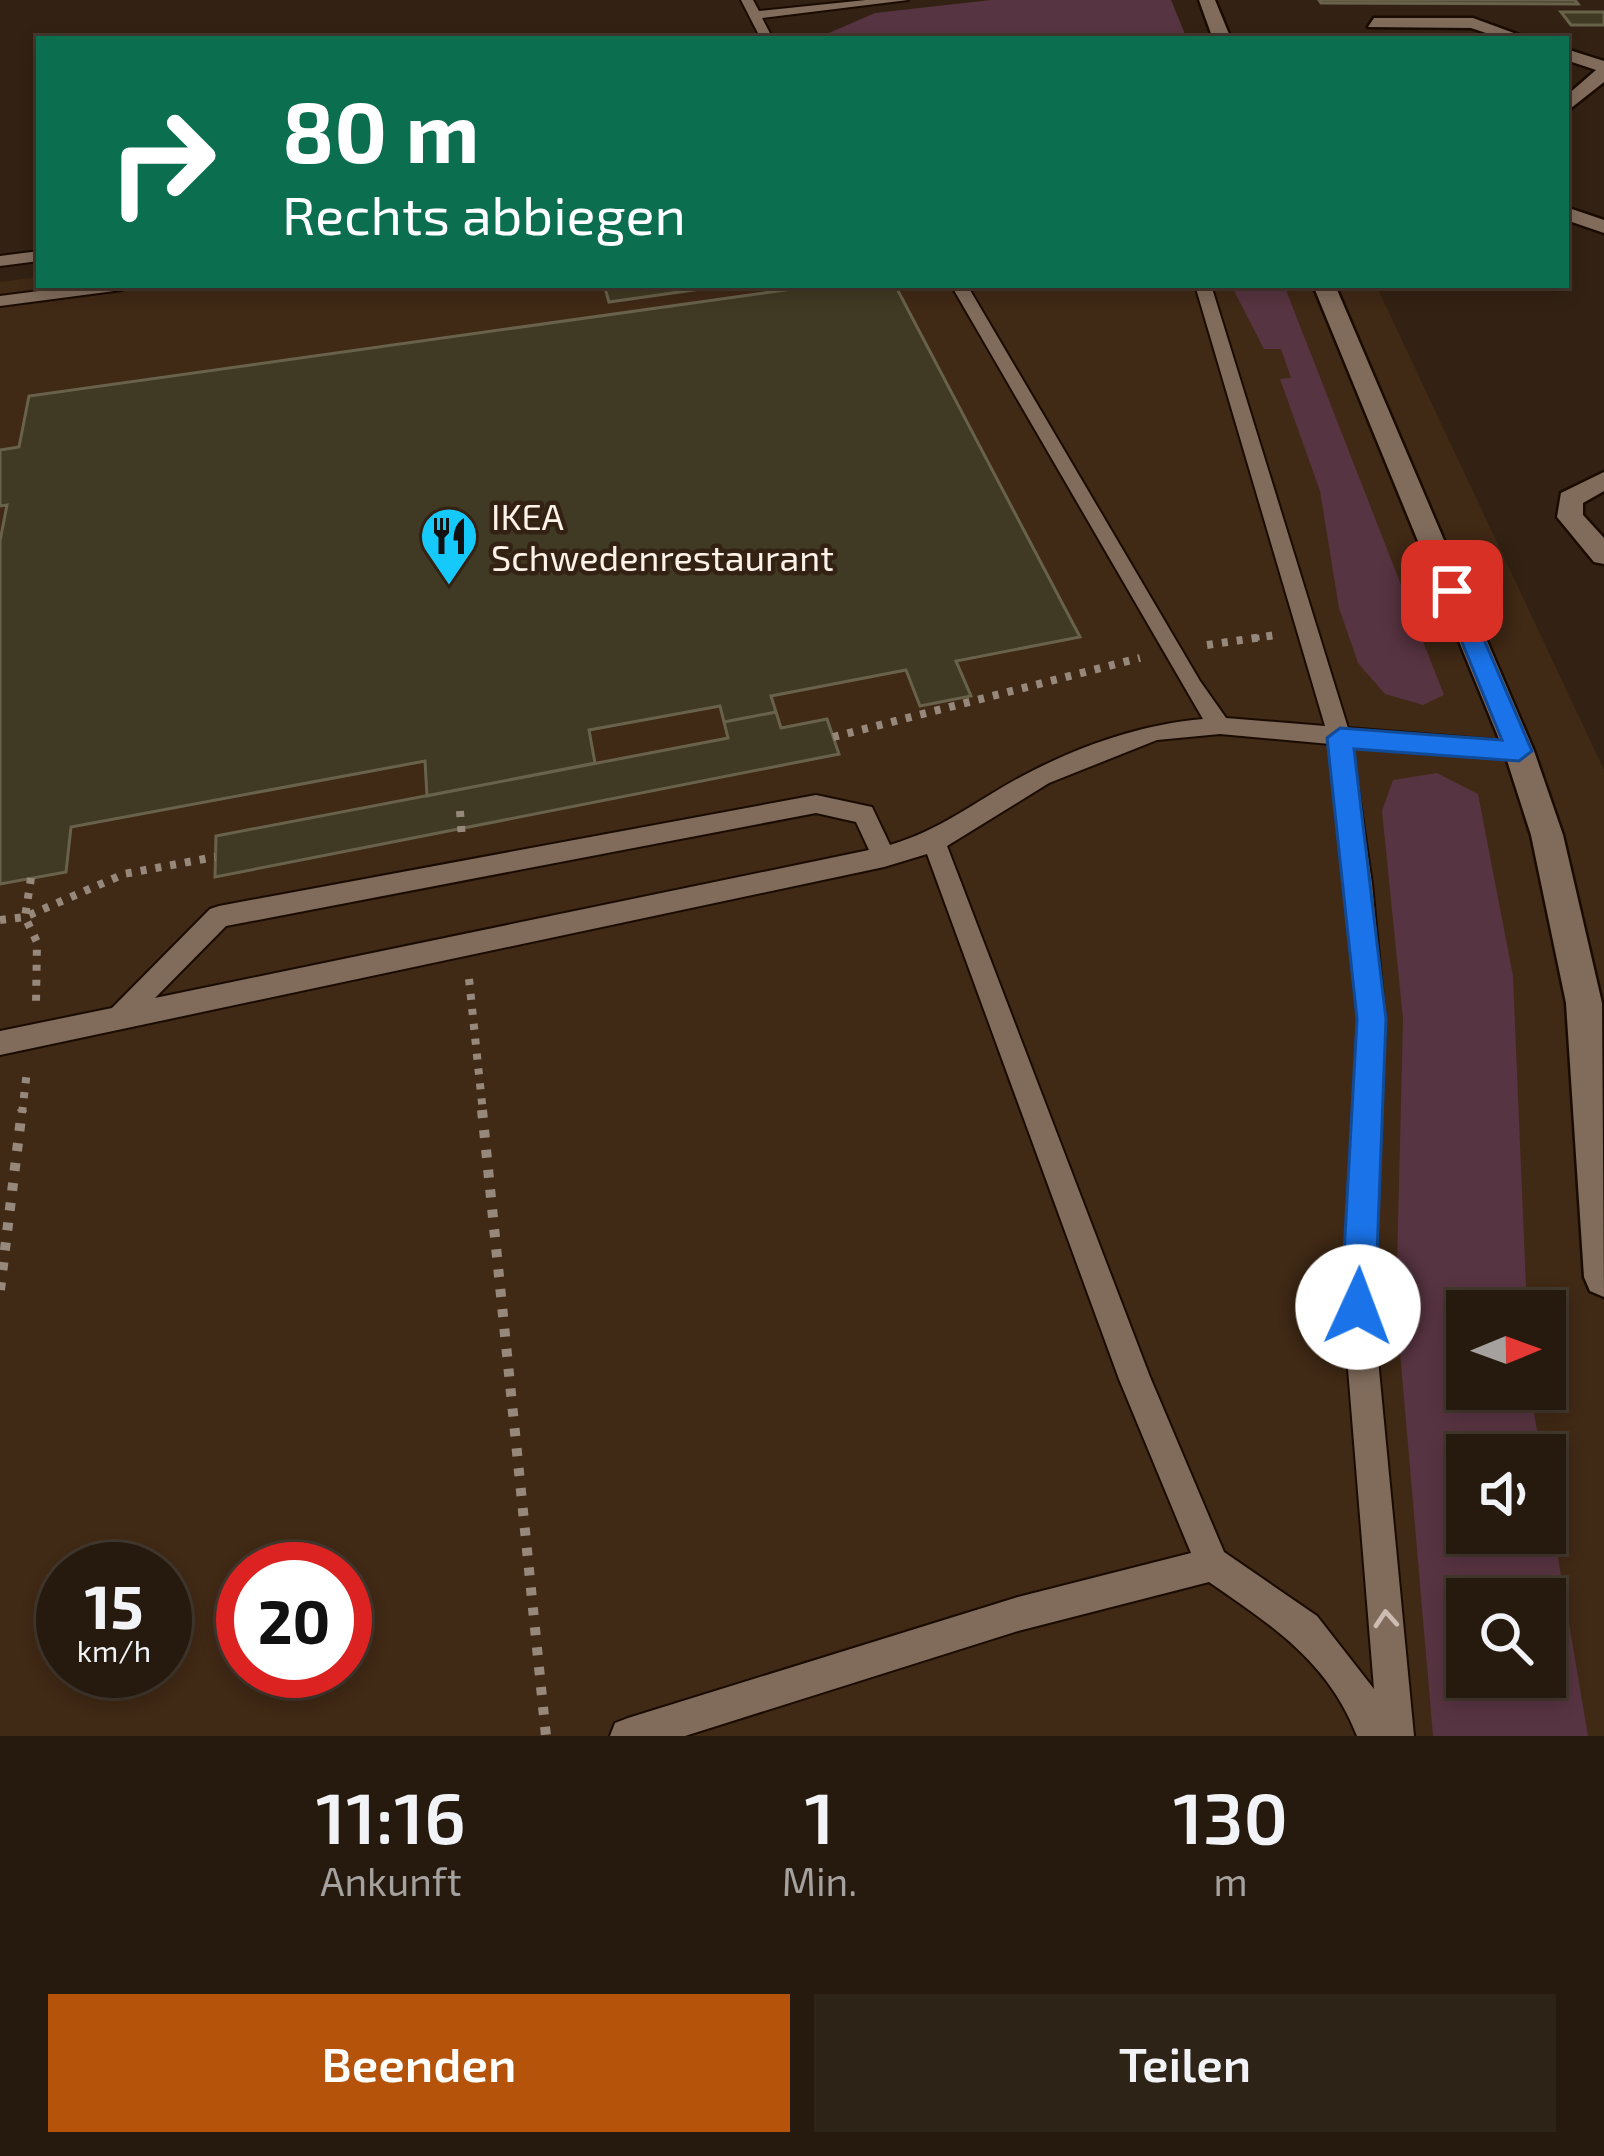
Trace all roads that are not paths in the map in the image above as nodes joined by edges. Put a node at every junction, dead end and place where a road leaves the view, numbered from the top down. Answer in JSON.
{"nodes":[{"id":1,"x":747,"y":0,"type":"edge"},
{"id":2,"x":902,"y":0,"type":"edge"},
{"id":3,"x":1207,"y":0,"type":"edge"},
{"id":4,"x":755,"y":15,"type":"junction"},
{"id":5,"x":766,"y":36,"type":"edge"},
{"id":6,"x":1221,"y":36,"type":"edge"},
{"id":7,"x":1382,"y":36,"type":"edge"},
{"id":8,"x":1512,"y":36,"type":"edge"},
{"id":9,"x":1569,"y":55,"type":"edge"},
{"id":10,"x":1604,"y":70,"type":"edge"},
{"id":11,"x":1569,"y":103,"type":"edge"},
{"id":12,"x":1569,"y":214,"type":"edge"},
{"id":13,"x":1604,"y":227,"type":"edge"},
{"id":14,"x":36,"y":256,"type":"edge"},
{"id":15,"x":0,"y":261,"type":"edge"},
{"id":16,"x":99,"y":288,"type":"edge"},
{"id":17,"x":961,"y":288,"type":"edge"},
{"id":18,"x":1203,"y":288,"type":"edge"},
{"id":19,"x":1325,"y":288,"type":"edge"},
{"id":20,"x":0,"y":301,"type":"edge"},
{"id":21,"x":1604,"y":480,"type":"edge"},
{"id":22,"x":1604,"y":556,"type":"edge"},
{"id":23,"x":1220,"y":726,"type":"junction"},
{"id":24,"x":1340,"y":738,"type":"junction"},
{"id":25,"x":1519,"y":751,"type":"junction"},
{"id":26,"x":934,"y":842,"type":"junction"},
{"id":27,"x":884,"y":857,"type":"junction"},
{"id":28,"x":120,"y":1017,"type":"junction"},
{"id":29,"x":0,"y":1043,"type":"edge"},
{"id":30,"x":1604,"y":1277,"type":"edge"},
{"id":31,"x":1212,"y":1564,"type":"junction"},
{"id":32,"x":628,"y":1736,"type":"edge"},
{"id":33,"x":1375,"y":1736,"type":"edge"},
{"id":34,"x":1396,"y":1736,"type":"edge"}],
"edges":[{"from":1,"to":4,"type":"lane"},
{"from":2,"to":4,"type":"lane"},
{"from":3,"to":6,"type":"street"},
{"from":4,"to":5,"type":"lane"},
{"from":7,"to":8,"type":"street"},
{"from":9,"to":10,"type":"street"},
{"from":10,"to":11,"type":"street"},
{"from":12,"to":13,"type":"street"},
{"from":14,"to":15,"type":"lane"},
{"from":16,"to":20,"type":"lane"},
{"from":17,"to":23,"type":"lane"},
{"from":18,"to":24,"type":"lane"},
{"from":19,"to":25,"type":"street"},
{"from":21,"to":22,"type":"street"},
{"from":23,"to":24,"type":"lane"},
{"from":23,"to":26,"type":"lane"},
{"from":24,"to":25,"type":"lane"},
{"from":34,"to":24,"type":"lane","one_way":true},
{"from":25,"to":30,"type":"street"},
{"from":26,"to":27,"type":"lane"},
{"from":26,"to":31,"type":"lane"},
{"from":27,"to":28,"type":"lane"},
{"from":27,"to":28,"type":"lane"},
{"from":28,"to":29,"type":"lane"},
{"from":31,"to":32,"type":"lane"},
{"from":31,"to":33,"type":"lane"}]}
